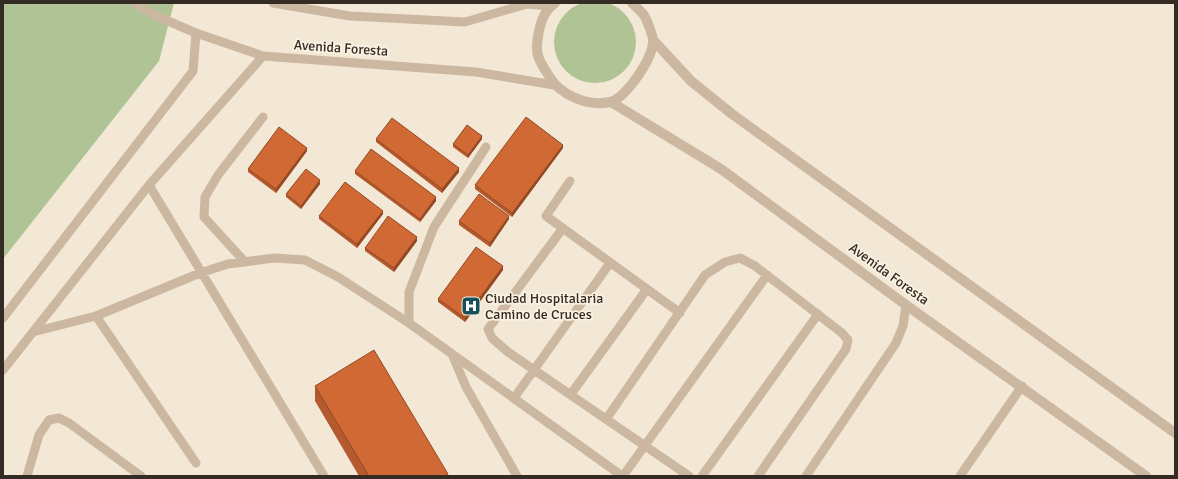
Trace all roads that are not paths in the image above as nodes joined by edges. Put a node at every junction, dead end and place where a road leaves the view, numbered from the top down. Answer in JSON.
{"nodes":[{"id":1,"x":135,"y":3,"type":"edge"},
{"id":2,"x":273,"y":3,"type":"edge"},
{"id":3,"x":632,"y":3,"type":"edge"},
{"id":4,"x":553,"y":5,"type":"edge"},
{"id":5,"x":196,"y":33,"type":"junction"},
{"id":6,"x":654,"y":41,"type":"junction"},
{"id":7,"x":263,"y":56,"type":"junction"},
{"id":8,"x":554,"y":85,"type":"junction"},
{"id":9,"x":611,"y":102,"type":"junction"},
{"id":10,"x":263,"y":117,"type":"dead end"},
{"id":11,"x":486,"y":147,"type":"dead end"},
{"id":12,"x":570,"y":181,"type":"dead end"},
{"id":13,"x":149,"y":185,"type":"junction"},
{"id":14,"x":563,"y":228,"type":"junction"},
{"id":15,"x":245,"y":262,"type":"junction"},
{"id":16,"x":610,"y":263,"type":"junction"},
{"id":17,"x":200,"y":273,"type":"junction"},
{"id":18,"x":767,"y":275,"type":"junction"},
{"id":19,"x":647,"y":289,"type":"junction"},
{"id":20,"x":906,"y":305,"type":"junction"},
{"id":21,"x":680,"y":312,"type":"junction"},
{"id":22,"x":818,"y":314,"type":"junction"},
{"id":23,"x":96,"y":316,"type":"junction"},
{"id":24,"x":3,"y":318,"type":"edge"},
{"id":25,"x":409,"y":323,"type":"junction"},
{"id":26,"x":33,"y":332,"type":"junction"},
{"id":27,"x":452,"y":354,"type":"junction"},
{"id":28,"x":535,"y":368,"type":"junction"},
{"id":29,"x":3,"y":370,"type":"edge"},
{"id":30,"x":1022,"y":386,"type":"junction"},
{"id":31,"x":572,"y":394,"type":"junction"},
{"id":32,"x":514,"y":398,"type":"junction"},
{"id":33,"x":607,"y":418,"type":"junction"},
{"id":34,"x":1175,"y":433,"type":"edge"},
{"id":35,"x":646,"y":445,"type":"junction"},
{"id":36,"x":196,"y":463,"type":"dead end"},
{"id":37,"x":27,"y":476,"type":"edge"},
{"id":38,"x":141,"y":476,"type":"edge"},
{"id":39,"x":324,"y":476,"type":"edge"},
{"id":40,"x":517,"y":476,"type":"edge"},
{"id":41,"x":623,"y":476,"type":"edge"},
{"id":42,"x":689,"y":476,"type":"edge"},
{"id":43,"x":702,"y":476,"type":"edge"},
{"id":44,"x":758,"y":476,"type":"edge"},
{"id":45,"x":806,"y":476,"type":"edge"},
{"id":46,"x":960,"y":476,"type":"edge"},
{"id":47,"x":1146,"y":476,"type":"edge"}],
"edges":[{"from":1,"to":5,"type":"lane","name":"Avenida Foresta"},
{"from":2,"to":4,"type":"lane"},
{"from":3,"to":6,"type":"street"},
{"from":4,"to":8,"type":"street"},
{"from":5,"to":7,"type":"lane","name":"Avenida Foresta"},
{"from":5,"to":24,"type":"lane"},
{"from":6,"to":9,"type":"street"},
{"from":6,"to":34,"type":"street"},
{"from":7,"to":8,"type":"lane","name":"Avenida Foresta"},
{"from":7,"to":13,"type":"lane"},
{"from":8,"to":9,"type":"street"},
{"from":9,"to":20,"type":"street","name":"Avenida Foresta"},
{"from":10,"to":15,"type":"lane"},
{"from":11,"to":25,"type":"lane"},
{"from":12,"to":14,"type":"lane"},
{"from":13,"to":17,"type":"lane"},
{"from":13,"to":26,"type":"lane"},
{"from":14,"to":16,"type":"lane"},
{"from":14,"to":28,"type":"lane"},
{"from":15,"to":17,"type":"lane"},
{"from":15,"to":25,"type":"lane"},
{"from":16,"to":19,"type":"lane"},
{"from":16,"to":28,"type":"lane"},
{"from":17,"to":23,"type":"lane"},
{"from":17,"to":39,"type":"lane"},
{"from":18,"to":21,"type":"lane"},
{"from":18,"to":22,"type":"lane"},
{"from":18,"to":35,"type":"lane"},
{"from":19,"to":21,"type":"lane"},
{"from":19,"to":31,"type":"lane"},
{"from":20,"to":30,"type":"street","name":"Avenida Foresta"},
{"from":20,"to":45,"type":"lane"},
{"from":21,"to":33,"type":"lane"},
{"from":22,"to":43,"type":"lane"},
{"from":22,"to":44,"type":"lane"},
{"from":23,"to":26,"type":"lane"},
{"from":23,"to":36,"type":"lane"},
{"from":25,"to":27,"type":"lane"},
{"from":26,"to":29,"type":"lane"},
{"from":27,"to":32,"type":"lane"},
{"from":27,"to":40,"type":"lane"},
{"from":28,"to":31,"type":"lane"},
{"from":28,"to":32,"type":"lane"},
{"from":30,"to":46,"type":"lane"},
{"from":30,"to":47,"type":"street","name":"Avenida Foresta"},
{"from":31,"to":33,"type":"lane"},
{"from":32,"to":41,"type":"lane"},
{"from":33,"to":35,"type":"lane"},
{"from":35,"to":41,"type":"lane"},
{"from":35,"to":42,"type":"lane"},
{"from":37,"to":38,"type":"lane"}]}
